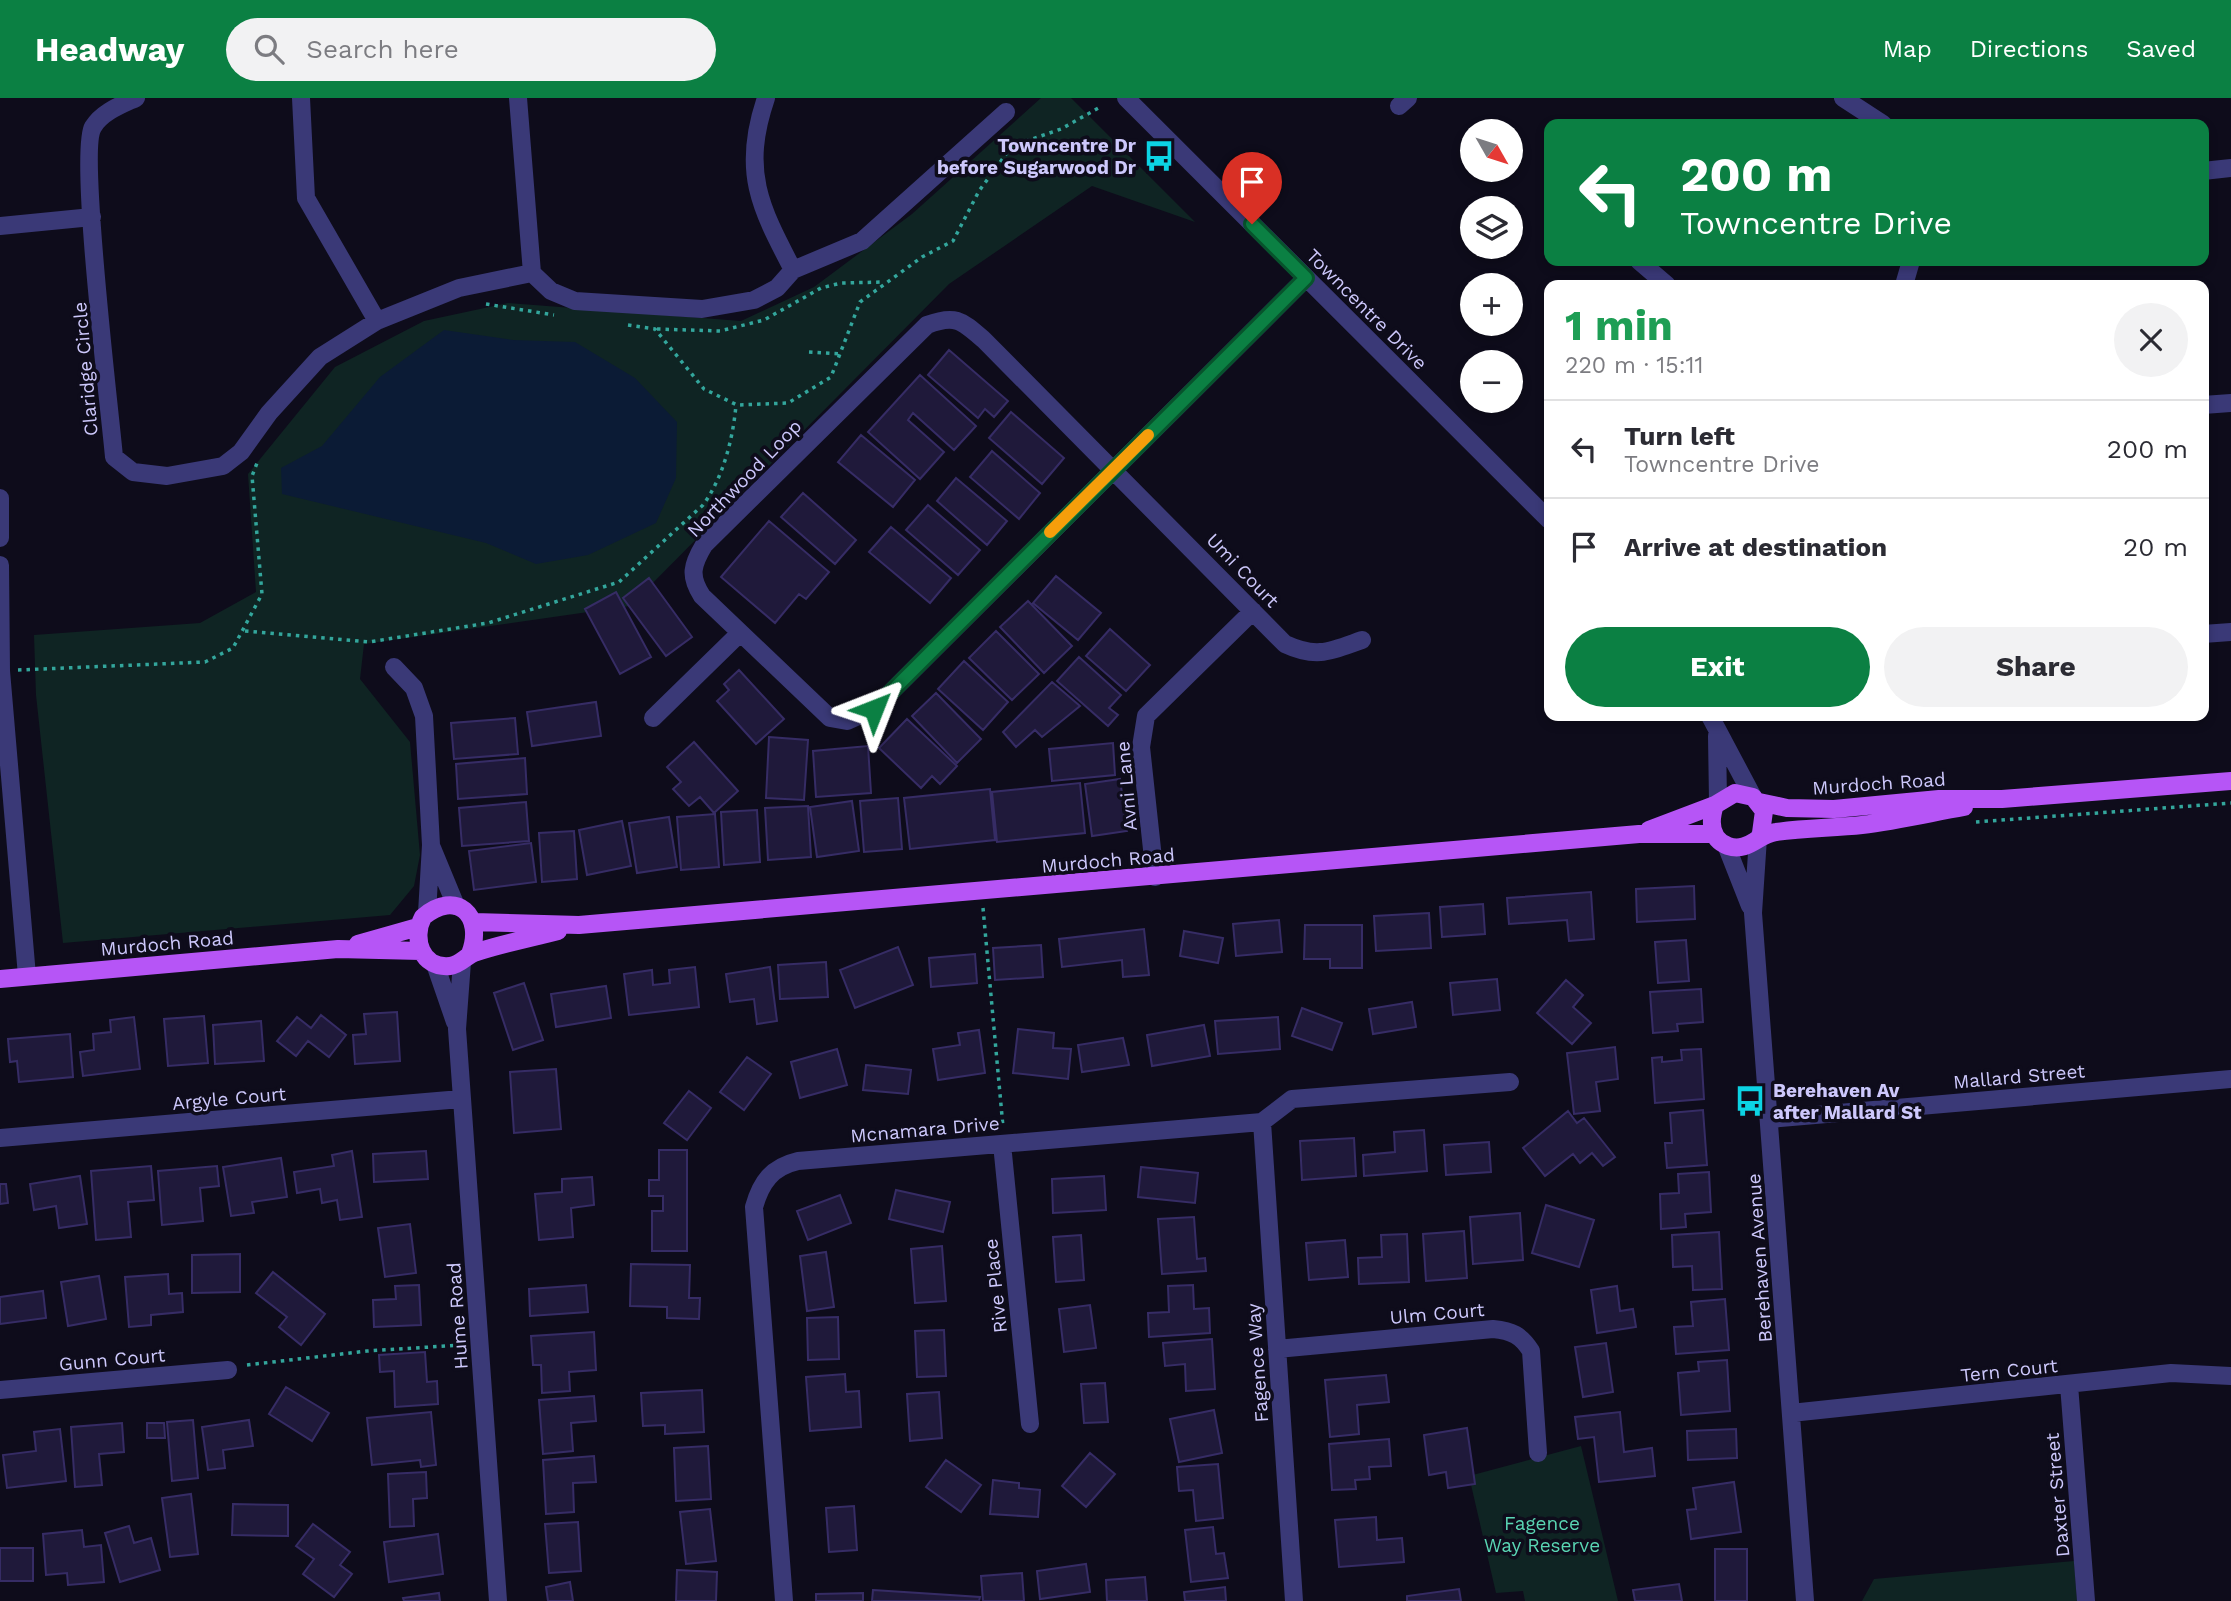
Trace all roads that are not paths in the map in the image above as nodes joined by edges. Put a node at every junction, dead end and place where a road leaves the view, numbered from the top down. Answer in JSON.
{"nodes":[{"id":1,"x":136,"y":98,"type":"edge"},
{"id":2,"x":301,"y":98,"type":"edge"},
{"id":3,"x":518,"y":98,"type":"edge"},
{"id":4,"x":766,"y":98,"type":"edge"},
{"id":5,"x":1126,"y":98,"type":"edge"},
{"id":6,"x":1843,"y":98,"type":"edge"},
{"id":7,"x":1006,"y":111,"type":"dead end"},
{"id":8,"x":1876,"y":119,"type":"edge"},
{"id":9,"x":2231,"y":168,"type":"edge"},
{"id":10,"x":2209,"y":170,"type":"edge"},
{"id":11,"x":92,"y":217,"type":"junction"},
{"id":12,"x":0,"y":226,"type":"edge"},
{"id":13,"x":1645,"y":266,"type":"edge"},
{"id":14,"x":793,"y":270,"type":"junction"},
{"id":15,"x":533,"y":273,"type":"junction"},
{"id":16,"x":1306,"y":278,"type":"junction"},
{"id":17,"x":1661,"y":280,"type":"edge"},
{"id":18,"x":377,"y":321,"type":"junction"},
{"id":19,"x":2231,"y":403,"type":"edge"},
{"id":20,"x":2209,"y":405,"type":"edge"},
{"id":21,"x":1114,"y":468,"type":"junction"},
{"id":22,"x":0,"y":498,"type":"edge"},
{"id":23,"x":1544,"y":515,"type":"edge"},
{"id":24,"x":0,"y":538,"type":"edge"},
{"id":25,"x":0,"y":565,"type":"edge"},
{"id":26,"x":1253,"y":611,"type":"junction"},
{"id":27,"x":2231,"y":632,"type":"edge"},
{"id":28,"x":740,"y":633,"type":"junction"},
{"id":29,"x":2209,"y":634,"type":"edge"},
{"id":30,"x":1362,"y":640,"type":"dead end"},
{"id":31,"x":394,"y":667,"type":"dead end"},
{"id":32,"x":0,"y":671,"type":"edge"},
{"id":33,"x":653,"y":718,"type":"dead end"},
{"id":34,"x":1713,"y":724,"type":"edge"},
{"id":35,"x":2231,"y":781,"type":"edge"},
{"id":36,"x":2002,"y":799,"type":"junction"},
{"id":37,"x":1756,"y":800,"type":"junction"},
{"id":38,"x":1717,"y":803,"type":"junction"},
{"id":39,"x":1639,"y":834,"type":"junction"},
{"id":40,"x":1760,"y":836,"type":"junction"},
{"id":41,"x":1720,"y":839,"type":"junction"},
{"id":42,"x":431,"y":845,"type":"junction"},
{"id":43,"x":1155,"y":877,"type":"junction"},
{"id":44,"x":456,"y":906,"type":"junction"},
{"id":45,"x":1753,"y":913,"type":"junction"},
{"id":46,"x":422,"y":920,"type":"junction"},
{"id":47,"x":474,"y":922,"type":"junction"},
{"id":48,"x":579,"y":925,"type":"junction"},
{"id":49,"x":338,"y":949,"type":"junction"},
{"id":50,"x":421,"y":951,"type":"junction"},
{"id":51,"x":466,"y":958,"type":"junction"},
{"id":52,"x":435,"y":964,"type":"junction"},
{"id":53,"x":27,"y":976,"type":"junction"},
{"id":54,"x":0,"y":979,"type":"edge"},
{"id":55,"x":457,"y":1029,"type":"junction"},
{"id":56,"x":2231,"y":1079,"type":"edge"},
{"id":57,"x":1510,"y":1082,"type":"dead end"},
{"id":58,"x":461,"y":1099,"type":"junction"},
{"id":59,"x":1770,"y":1119,"type":"junction"},
{"id":60,"x":1262,"y":1122,"type":"junction"},
{"id":61,"x":0,"y":1138,"type":"edge"},
{"id":62,"x":1003,"y":1144,"type":"junction"},
{"id":63,"x":1277,"y":1349,"type":"junction"},
{"id":64,"x":228,"y":1370,"type":"road end"},
{"id":65,"x":2231,"y":1376,"type":"edge"},
{"id":66,"x":2069,"y":1385,"type":"junction"},
{"id":67,"x":0,"y":1390,"type":"edge"},
{"id":68,"x":1791,"y":1413,"type":"junction"},
{"id":69,"x":1030,"y":1424,"type":"dead end"},
{"id":70,"x":1538,"y":1453,"type":"dead end"},
{"id":71,"x":498,"y":1601,"type":"edge"},
{"id":72,"x":784,"y":1601,"type":"edge"},
{"id":73,"x":1294,"y":1601,"type":"edge"},
{"id":74,"x":1805,"y":1601,"type":"edge"},
{"id":75,"x":2086,"y":1601,"type":"edge"}],
"edges":[{"from":1,"to":11,"type":"street","name":"Claridge Circle"},
{"from":2,"to":18,"type":"street"},
{"from":3,"to":15,"type":"street"},
{"from":4,"to":14,"type":"street"},
{"from":5,"to":16,"type":"street","name":"Towncentre Drive"},
{"from":6,"to":8,"type":"street"},
{"from":7,"to":14,"type":"street"},
{"from":9,"to":10,"type":"street"},
{"from":11,"to":12,"type":"street"},
{"from":11,"to":18,"type":"street","name":"Claridge Circle"},
{"from":13,"to":17,"type":"street"},
{"from":14,"to":15,"type":"street"},
{"from":15,"to":18,"type":"street","name":"Claridge Circle"},
{"from":16,"to":21,"type":"street","name":"Northwood Loop"},
{"from":16,"to":23,"type":"street","name":"Towncentre Drive"},
{"from":19,"to":20,"type":"street"},
{"from":21,"to":26,"type":"street","name":"Umi Court"},
{"from":21,"to":28,"type":"street","name":"Northwood Loop"},
{"from":21,"to":28,"type":"street","name":"Northwood Loop"},
{"from":22,"to":24,"type":"street"},
{"from":25,"to":32,"type":"street"},
{"from":26,"to":30,"type":"street","name":"Umi Court"},
{"from":26,"to":43,"type":"street","name":"Avni Lane"},
{"from":27,"to":29,"type":"street"},
{"from":28,"to":33,"type":"street"},
{"from":31,"to":42,"type":"street"},
{"from":32,"to":53,"type":"street"},
{"from":34,"to":37,"type":"street"},
{"from":34,"to":38,"type":"street"},
{"from":35,"to":36,"type":"main road","name":"Murdoch Road"},
{"from":36,"to":37,"type":"main road","name":"Murdoch Road"},
{"from":36,"to":40,"type":"main road","name":"Murdoch Road"},
{"from":37,"to":38,"type":"main road","name":"Murdoch Road"},
{"from":37,"to":40,"type":"main road"},
{"from":38,"to":39,"type":"main road","name":"Murdoch Road"},
{"from":38,"to":41,"type":"main road"},
{"from":39,"to":41,"type":"main road","name":"Murdoch Road"},
{"from":39,"to":43,"type":"main road","name":"Murdoch Road"},
{"from":40,"to":41,"type":"main road","name":"Murdoch Road"},
{"from":40,"to":45,"type":"street","name":"Berehaven Avenue"},
{"from":41,"to":45,"type":"street","name":"Berehaven Avenue"},
{"from":42,"to":44,"type":"street"},
{"from":42,"to":46,"type":"street"},
{"from":43,"to":48,"type":"main road","name":"Murdoch Road"},
{"from":44,"to":46,"type":"main road","name":"Murdoch Road"},
{"from":44,"to":47,"type":"main road"},
{"from":45,"to":59,"type":"street","name":"Berehaven Avenue"},
{"from":46,"to":49,"type":"main road","name":"Murdoch Road"},
{"from":46,"to":50,"type":"main road"},
{"from":47,"to":48,"type":"main road","name":"Murdoch Road"},
{"from":47,"to":51,"type":"main road"},
{"from":48,"to":51,"type":"main road","name":"Murdoch Road"},
{"from":49,"to":50,"type":"main road","name":"Murdoch Road"},
{"from":49,"to":53,"type":"main road","name":"Murdoch Road"},
{"from":50,"to":52,"type":"main road"},
{"from":51,"to":52,"type":"main road","name":"Murdoch Road"},
{"from":51,"to":55,"type":"street","name":"Hume Road"},
{"from":52,"to":55,"type":"street","name":"Hume Road"},
{"from":53,"to":54,"type":"main road","name":"Murdoch Road"},
{"from":55,"to":58,"type":"street","name":"Hume Road"},
{"from":56,"to":59,"type":"street","name":"Mallard Street"},
{"from":57,"to":60,"type":"street"},
{"from":58,"to":61,"type":"street","name":"Argyle Court"},
{"from":58,"to":71,"type":"street","name":"Hume Road"},
{"from":59,"to":68,"type":"street","name":"Berehaven Avenue"},
{"from":60,"to":62,"type":"street","name":"Mcnamara Drive"},
{"from":60,"to":63,"type":"street","name":"Fagence Way"},
{"from":62,"to":69,"type":"street","name":"Rive Place"},
{"from":62,"to":72,"type":"street","name":"Mcnamara Drive"},
{"from":63,"to":70,"type":"street","name":"Ulm Court"},
{"from":63,"to":73,"type":"street","name":"Fagence Way"},
{"from":64,"to":67,"type":"street","name":"Gunn Court"},
{"from":65,"to":66,"type":"street","name":"Tern Court"},
{"from":66,"to":68,"type":"street","name":"Tern Court"},
{"from":66,"to":75,"type":"street","name":"Daxter Street"},
{"from":68,"to":74,"type":"street","name":"Berehaven Avenue"}]}
